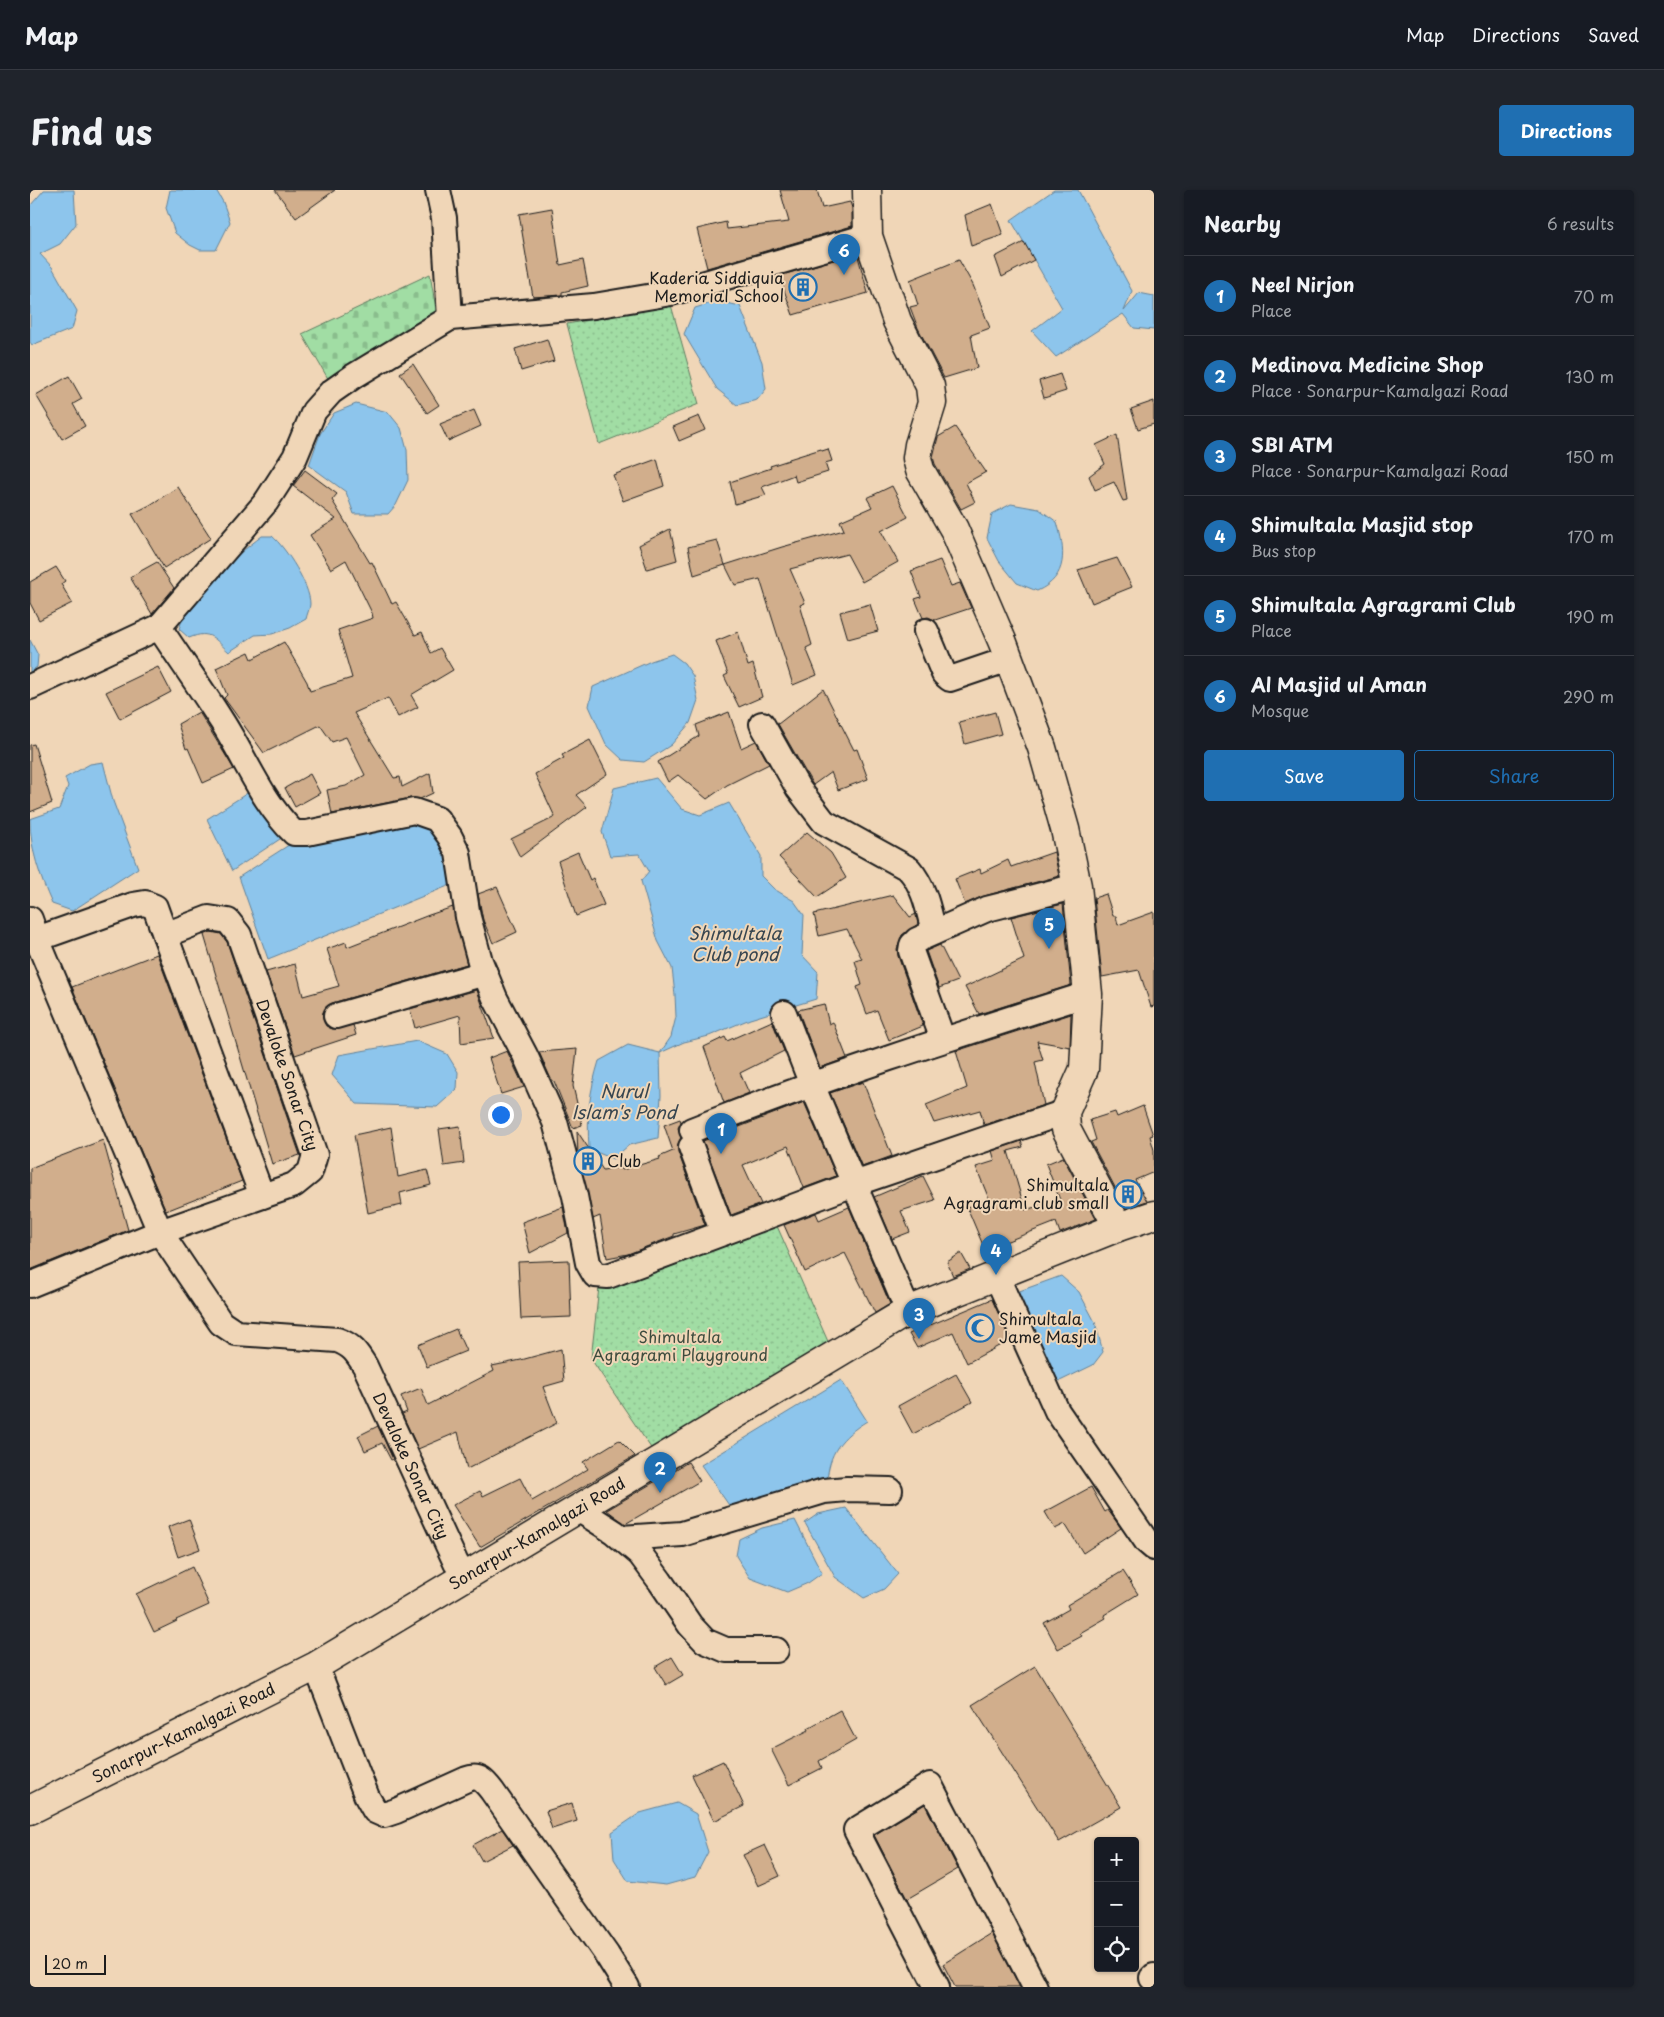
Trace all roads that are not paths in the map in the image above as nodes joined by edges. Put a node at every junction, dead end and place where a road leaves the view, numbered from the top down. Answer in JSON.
{"nodes":[{"id":1,"x":438,"y":190,"type":"edge"},
{"id":2,"x":867,"y":190,"type":"edge"},
{"id":3,"x":868,"y":236,"type":"junction"},
{"id":4,"x":450,"y":318,"type":"junction"},
{"id":5,"x":159,"y":627,"type":"junction"},
{"id":6,"x":926,"y":631,"type":"dead end"},
{"id":7,"x":1009,"y":659,"type":"junction"},
{"id":8,"x":30,"y":687,"type":"edge"},
{"id":9,"x":762,"y":724,"type":"dead end"},
{"id":10,"x":1077,"y":886,"type":"junction"},
{"id":11,"x":33,"y":929,"type":"edge"},
{"id":12,"x":934,"y":932,"type":"junction"},
{"id":13,"x":164,"y":935,"type":"junction"},
{"id":14,"x":485,"y":973,"type":"junction"},
{"id":15,"x":1088,"y":994,"type":"junction"},
{"id":16,"x":784,"y":1013,"type":"dead end"},
{"id":17,"x":336,"y":1016,"type":"dead end"},
{"id":18,"x":943,"y":1040,"type":"junction"},
{"id":19,"x":812,"y":1085,"type":"junction"},
{"id":20,"x":1065,"y":1112,"type":"junction"},
{"id":21,"x":854,"y":1184,"type":"junction"},
{"id":22,"x":262,"y":1196,"type":"junction"},
{"id":23,"x":1154,"y":1215,"type":"edge"},
{"id":24,"x":1118,"y":1227,"type":"junction"},
{"id":25,"x":160,"y":1232,"type":"junction"},
{"id":26,"x":723,"y":1233,"type":"junction"},
{"id":27,"x":996,"y":1275,"type":"junction"},
{"id":28,"x":30,"y":1285,"type":"edge"},
{"id":29,"x":908,"y":1311,"type":"junction"},
{"id":30,"x":890,"y":1490,"type":"dead end"},
{"id":31,"x":578,"y":1509,"type":"junction"},
{"id":32,"x":621,"y":1538,"type":"junction"},
{"id":33,"x":1154,"y":1548,"type":"edge"},
{"id":34,"x":465,"y":1576,"type":"junction"},
{"id":35,"x":776,"y":1650,"type":"dead end"},
{"id":36,"x":316,"y":1666,"type":"junction"},
{"id":37,"x":30,"y":1810,"type":"edge"},
{"id":38,"x":627,"y":1987,"type":"edge"},
{"id":39,"x":937,"y":1987,"type":"edge"},
{"id":40,"x":1035,"y":1987,"type":"edge"}],
"edges":[{"from":1,"to":4,"type":"street"},
{"from":2,"to":3,"type":"main road"},
{"from":3,"to":4,"type":"street"},
{"from":3,"to":7,"type":"main road"},
{"from":4,"to":5,"type":"street"},
{"from":5,"to":8,"type":"street"},
{"from":5,"to":14,"type":"street"},
{"from":6,"to":7,"type":"street"},
{"from":7,"to":10,"type":"main road"},
{"from":9,"to":12,"type":"street"},
{"from":10,"to":12,"type":"street"},
{"from":10,"to":15,"type":"main road"},
{"from":11,"to":13,"type":"street"},
{"from":11,"to":25,"type":"street"},
{"from":12,"to":18,"type":"street"},
{"from":13,"to":22,"type":"street"},
{"from":13,"to":22,"type":"street","name":"Devaloke Sonar City"},
{"from":14,"to":17,"type":"street"},
{"from":14,"to":26,"type":"street"},
{"from":15,"to":18,"type":"street"},
{"from":15,"to":20,"type":"main road"},
{"from":16,"to":19,"type":"street"},
{"from":18,"to":19,"type":"street"},
{"from":19,"to":21,"type":"street"},
{"from":19,"to":26,"type":"street"},
{"from":20,"to":21,"type":"street"},
{"from":20,"to":24,"type":"main road"},
{"from":21,"to":26,"type":"street"},
{"from":21,"to":29,"type":"street"},
{"from":22,"to":25,"type":"street","name":"Devaloke Sonar City"},
{"from":23,"to":24,"type":"main road","name":"Sonarpur-Kamalgazi Road"},
{"from":24,"to":27,"type":"main road","name":"Sonarpur-Kamalgazi Road"},
{"from":25,"to":28,"type":"street"},
{"from":25,"to":34,"type":"street","name":"Devaloke Sonar City"},
{"from":27,"to":29,"type":"main road","name":"Sonarpur-Kamalgazi Road"},
{"from":27,"to":33,"type":"street"},
{"from":29,"to":31,"type":"main road","name":"Sonarpur-Kamalgazi Road"},
{"from":30,"to":32,"type":"street"},
{"from":31,"to":32,"type":"street"},
{"from":31,"to":34,"type":"main road","name":"Sonarpur-Kamalgazi Road"},
{"from":32,"to":35,"type":"street"},
{"from":34,"to":36,"type":"main road","name":"Sonarpur-Kamalgazi Road"},
{"from":36,"to":37,"type":"main road","name":"Sonarpur-Kamalgazi Road"},
{"from":36,"to":38,"type":"street"},
{"from":39,"to":40,"type":"street"}]}
